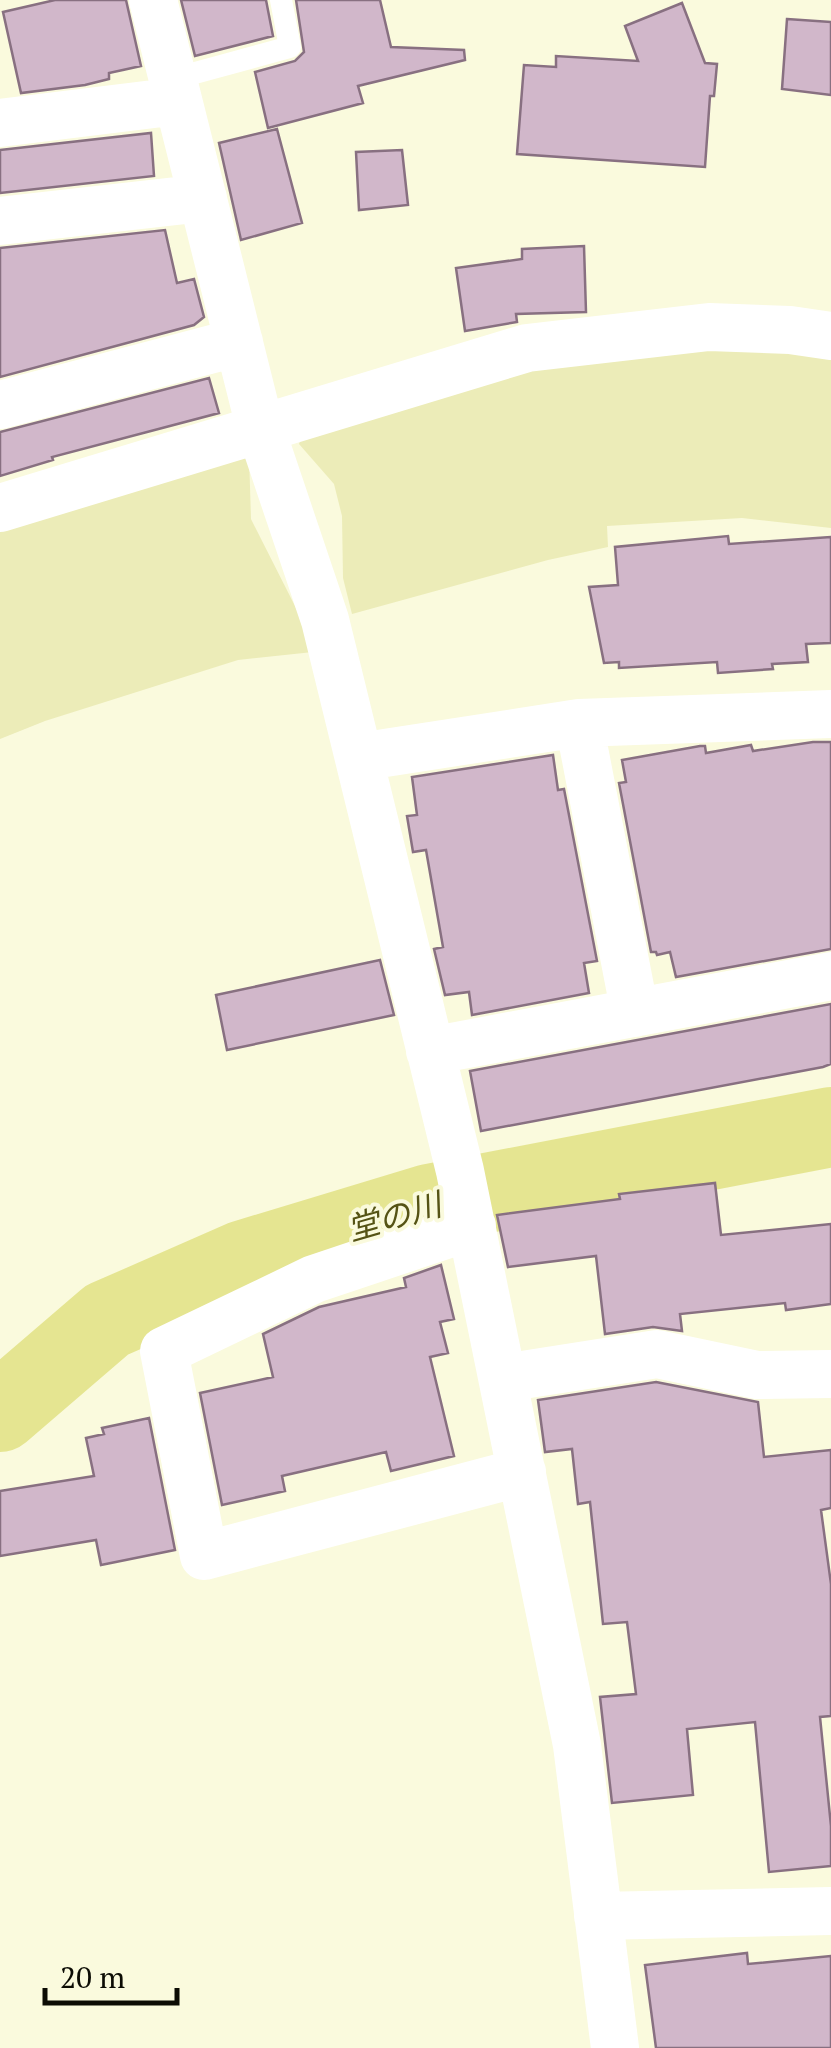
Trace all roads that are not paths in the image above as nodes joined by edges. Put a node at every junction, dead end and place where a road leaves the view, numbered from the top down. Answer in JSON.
{"nodes":[{"id":1,"x":154,"y":0,"type":"edge"},
{"id":2,"x":280,"y":0,"type":"edge"},
{"id":3,"x":176,"y":90,"type":"junction"},
{"id":4,"x":0,"y":123,"type":"edge"},
{"id":5,"x":203,"y":198,"type":"junction"},
{"id":6,"x":0,"y":221,"type":"edge"},
{"id":7,"x":831,"y":336,"type":"edge"},
{"id":8,"x":239,"y":342,"type":"junction"},
{"id":9,"x":0,"y":405,"type":"edge"},
{"id":10,"x":260,"y":427,"type":"junction"},
{"id":11,"x":0,"y":508,"type":"edge"},
{"id":12,"x":831,"y":714,"type":"edge"},
{"id":13,"x":579,"y":722,"type":"junction"},
{"id":14,"x":358,"y":757,"type":"junction"},
{"id":15,"x":831,"y":976,"type":"edge"},
{"id":16,"x":635,"y":1012,"type":"junction"},
{"id":17,"x":430,"y":1050,"type":"junction"},
{"id":18,"x":472,"y":1226,"type":"junction"},
{"id":19,"x":831,"y":1374,"type":"edge"},
{"id":20,"x":503,"y":1378,"type":"junction"},
{"id":21,"x":522,"y":1472,"type":"junction"},
{"id":22,"x":831,"y":1911,"type":"edge"},
{"id":23,"x":598,"y":1916,"type":"junction"},
{"id":24,"x":615,"y":2048,"type":"edge"}],
"edges":[{"from":1,"to":3,"type":"street"},
{"from":2,"to":3,"type":"lane"},
{"from":3,"to":4,"type":"street"},
{"from":3,"to":5,"type":"street"},
{"from":5,"to":6,"type":"street"},
{"from":5,"to":8,"type":"street"},
{"from":7,"to":10,"type":"street"},
{"from":8,"to":9,"type":"street"},
{"from":8,"to":10,"type":"street"},
{"from":10,"to":11,"type":"street"},
{"from":10,"to":14,"type":"street"},
{"from":12,"to":13,"type":"street"},
{"from":13,"to":14,"type":"street"},
{"from":13,"to":16,"type":"street"},
{"from":14,"to":17,"type":"street"},
{"from":15,"to":16,"type":"street"},
{"from":16,"to":17,"type":"street"},
{"from":17,"to":18,"type":"street"},
{"from":18,"to":20,"type":"street"},
{"from":18,"to":21,"type":"street"},
{"from":19,"to":20,"type":"street"},
{"from":20,"to":21,"type":"street"},
{"from":21,"to":23,"type":"street"},
{"from":22,"to":23,"type":"street"},
{"from":23,"to":24,"type":"street"}]}
